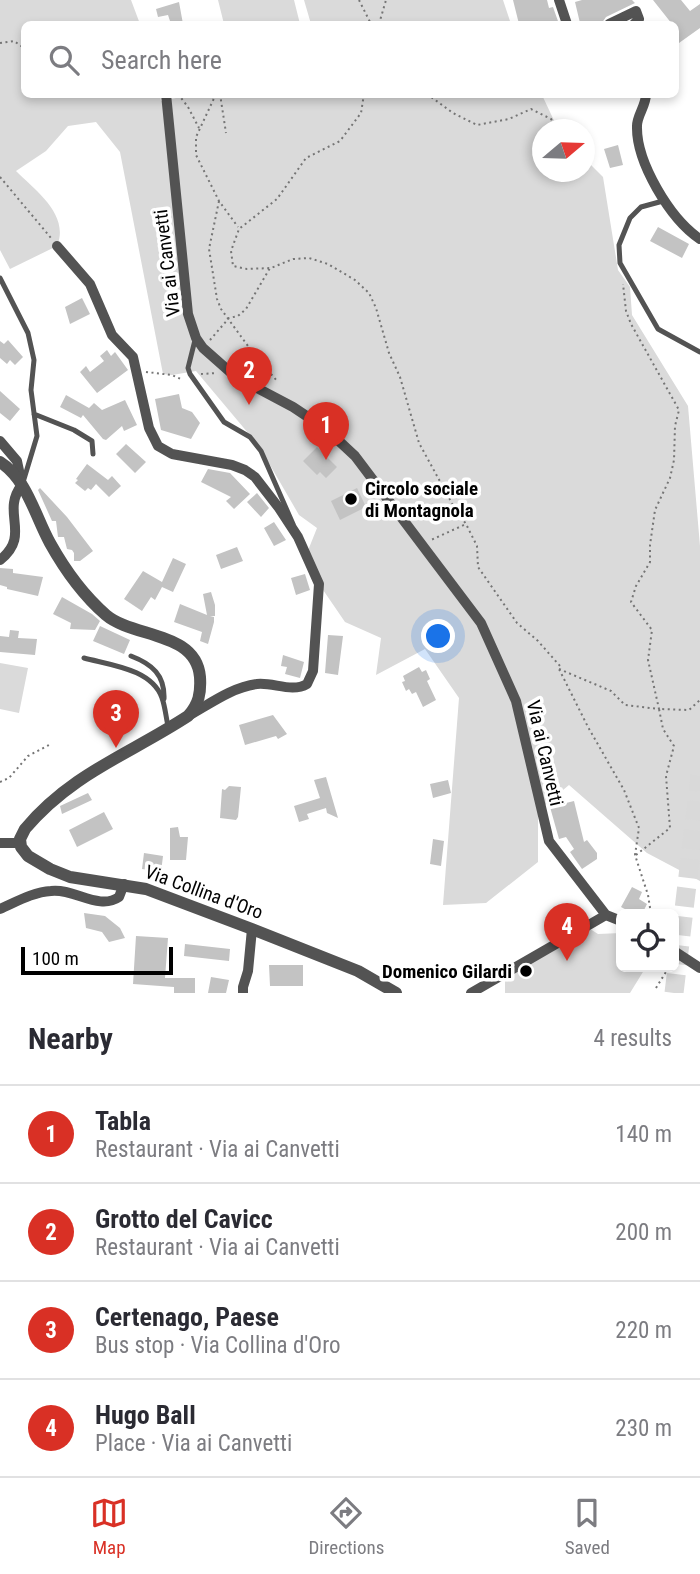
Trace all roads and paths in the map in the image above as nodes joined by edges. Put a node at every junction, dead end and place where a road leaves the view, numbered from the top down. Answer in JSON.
{"nodes":[{"id":1,"x":359,"y":0,"type":"edge"},
{"id":2,"x":386,"y":0,"type":"edge"},
{"id":3,"x":559,"y":0,"type":"edge"},
{"id":4,"x":370,"y":21,"type":"edge"},
{"id":5,"x":380,"y":21,"type":"edge"},
{"id":6,"x":566,"y":21,"type":"edge"},
{"id":7,"x":615,"y":21,"type":"edge"},
{"id":8,"x":637,"y":21,"type":"edge"},
{"id":9,"x":0,"y":43,"type":"edge"},
{"id":10,"x":21,"y":46,"type":"edge"},
{"id":11,"x":166,"y":98,"type":"edge"},
{"id":12,"x":181,"y":98,"type":"edge"},
{"id":13,"x":216,"y":98,"type":"edge"},
{"id":14,"x":219,"y":98,"type":"edge"},
{"id":15,"x":363,"y":98,"type":"edge"},
{"id":16,"x":432,"y":98,"type":"edge"},
{"id":17,"x":645,"y":98,"type":"edge"},
{"id":18,"x":551,"y":119,"type":"edge"},
{"id":19,"x":199,"y":129,"type":"junction"},
{"id":20,"x":226,"y":133,"type":"dead end"},
{"id":21,"x":0,"y":177,"type":"edge"},
{"id":22,"x":219,"y":201,"type":"junction"},
{"id":23,"x":664,"y":201,"type":"junction"},
{"id":24,"x":239,"y":229,"type":"junction"},
{"id":25,"x":700,"y":239,"type":"edge"},
{"id":26,"x":57,"y":246,"type":"joint"},
{"id":27,"x":271,"y":268,"type":"junction"},
{"id":28,"x":627,"y":274,"type":"junction"},
{"id":29,"x":0,"y":278,"type":"edge"},
{"id":30,"x":229,"y":318,"type":"junction"},
{"id":31,"x":196,"y":338,"type":"junction"},
{"id":32,"x":203,"y":348,"type":"junction"},
{"id":33,"x":700,"y":352,"type":"edge"},
{"id":34,"x":229,"y":371,"type":"junction"},
{"id":35,"x":138,"y":372,"type":"junction"},
{"id":36,"x":190,"y":374,"type":"junction"},
{"id":37,"x":183,"y":380,"type":"dead end"},
{"id":38,"x":278,"y":382,"type":"dead end"},
{"id":39,"x":34,"y":414,"type":"junction"},
{"id":40,"x":0,"y":442,"type":"edge"},
{"id":41,"x":93,"y":454,"type":"dead end"},
{"id":42,"x":0,"y":461,"type":"edge"},
{"id":43,"x":22,"y":485,"type":"junction"},
{"id":44,"x":466,"y":524,"type":"junction"},
{"id":45,"x":298,"y":537,"type":"junction"},
{"id":46,"x":420,"y":544,"type":"junction"},
{"id":47,"x":0,"y":560,"type":"edge"},
{"id":48,"x":131,"y":656,"type":"dead end"},
{"id":49,"x":84,"y":658,"type":"dead end"},
{"id":50,"x":559,"y":669,"type":"junction"},
{"id":51,"x":700,"y":700,"type":"edge"},
{"id":52,"x":164,"y":706,"type":"junction"},
{"id":53,"x":659,"y":709,"type":"junction"},
{"id":54,"x":188,"y":716,"type":"junction"},
{"id":55,"x":169,"y":729,"type":"junction"},
{"id":56,"x":49,"y":745,"type":"dead end"},
{"id":57,"x":0,"y":782,"type":"edge"},
{"id":58,"x":0,"y":843,"type":"edge"},
{"id":59,"x":20,"y":843,"type":"junction"},
{"id":60,"x":635,"y":855,"type":"junction"},
{"id":61,"x":124,"y":884,"type":"junction"},
{"id":62,"x":0,"y":909,"type":"edge"},
{"id":63,"x":650,"y":909,"type":"edge"},
{"id":64,"x":606,"y":915,"type":"junction"},
{"id":65,"x":616,"y":919,"type":"edge"},
{"id":66,"x":252,"y":929,"type":"junction"},
{"id":67,"x":679,"y":954,"type":"edge"},
{"id":68,"x":700,"y":968,"type":"edge"},
{"id":69,"x":666,"y":972,"type":"edge"},
{"id":70,"x":656,"y":988,"type":"dead end"},
{"id":71,"x":243,"y":993,"type":"edge"},
{"id":72,"x":397,"y":993,"type":"edge"},
{"id":73,"x":471,"y":993,"type":"edge"}],
"edges":[{"from":1,"to":4,"type":"path"},
{"from":2,"to":5,"type":"path"},
{"from":3,"to":6,"type":"street"},
{"from":7,"to":8,"type":"street"},
{"from":9,"to":10,"type":"path"},
{"from":11,"to":31,"type":"street","name":"Via ai Canvetti"},
{"from":12,"to":19,"type":"path"},
{"from":13,"to":19,"type":"path"},
{"from":14,"to":20,"type":"path"},
{"from":15,"to":24,"type":"path"},
{"from":16,"to":18,"type":"path"},
{"from":17,"to":23,"type":"street"},
{"from":19,"to":22,"type":"path"},
{"from":21,"to":26,"type":"path"},
{"from":22,"to":24,"type":"path"},
{"from":22,"to":30,"type":"path"},
{"from":23,"to":25,"type":"street"},
{"from":23,"to":28,"type":"lane"},
{"from":24,"to":27,"type":"path"},
{"from":26,"to":35,"type":"street"},
{"from":27,"to":30,"type":"path"},
{"from":27,"to":44,"type":"path"},
{"from":28,"to":33,"type":"lane"},
{"from":28,"to":53,"type":"path"},
{"from":29,"to":39,"type":"lane"},
{"from":30,"to":32,"type":"path"},
{"from":30,"to":38,"type":"path"},
{"from":31,"to":32,"type":"street","name":"Via ai Canvetti"},
{"from":31,"to":36,"type":"lane"},
{"from":32,"to":34,"type":"street","name":"Via ai Canvetti"},
{"from":34,"to":36,"type":"path"},
{"from":34,"to":46,"type":"street","name":"Via ai Canvetti"},
{"from":35,"to":37,"type":"path"},
{"from":35,"to":45,"type":"street"},
{"from":36,"to":45,"type":"lane"},
{"from":39,"to":41,"type":"lane"},
{"from":39,"to":43,"type":"lane"},
{"from":40,"to":43,"type":"street"},
{"from":42,"to":43,"type":"street"},
{"from":43,"to":47,"type":"street"},
{"from":43,"to":54,"type":"street"},
{"from":44,"to":46,"type":"path"},
{"from":44,"to":50,"type":"path"},
{"from":45,"to":54,"type":"street"},
{"from":46,"to":64,"type":"street","name":"Via ai Canvetti"},
{"from":48,"to":52,"type":"lane"},
{"from":49,"to":52,"type":"lane"},
{"from":50,"to":53,"type":"path"},
{"from":50,"to":60,"type":"path"},
{"from":51,"to":53,"type":"path"},
{"from":52,"to":55,"type":"lane"},
{"from":53,"to":60,"type":"path"},
{"from":54,"to":55,"type":"street"},
{"from":55,"to":59,"type":"street"},
{"from":56,"to":57,"type":"path"},
{"from":58,"to":59,"type":"street"},
{"from":59,"to":61,"type":"street","name":"Via Collina d'Oro"},
{"from":60,"to":63,"type":"path"},
{"from":61,"to":62,"type":"street"},
{"from":61,"to":66,"type":"street","name":"Via Collina d'Oro"},
{"from":64,"to":65,"type":"street"},
{"from":64,"to":73,"type":"street"},
{"from":66,"to":71,"type":"street"},
{"from":66,"to":72,"type":"street","name":"Via Collina d'Oro"},
{"from":67,"to":68,"type":"street"},
{"from":69,"to":70,"type":"path"}]}
